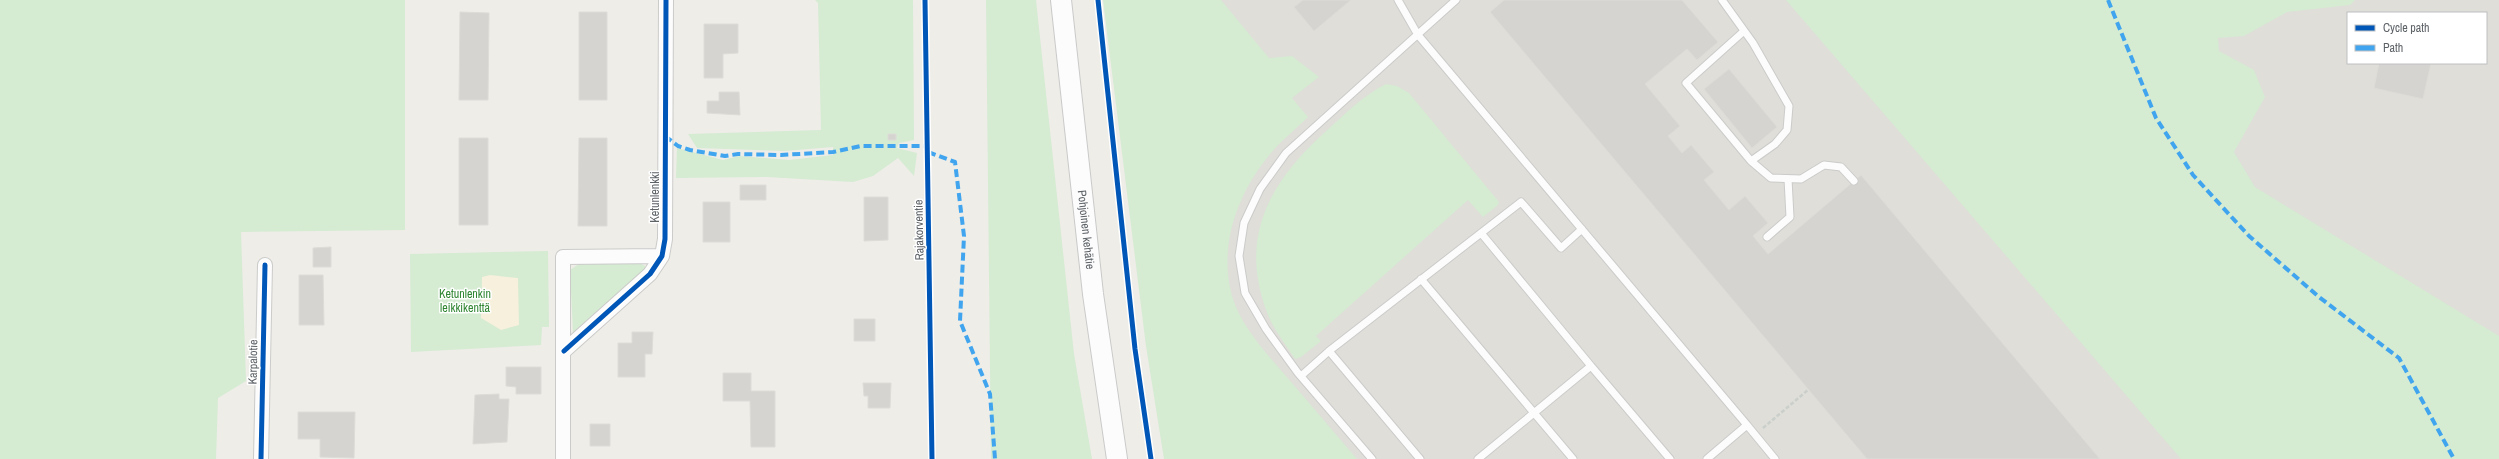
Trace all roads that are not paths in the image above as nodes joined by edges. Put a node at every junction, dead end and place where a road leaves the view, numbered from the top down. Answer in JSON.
{"nodes":[{"id":1,"x":666,"y":0,"type":"edge"},
{"id":2,"x":1061,"y":0,"type":"edge"},
{"id":3,"x":1398,"y":0,"type":"edge"},
{"id":4,"x":1456,"y":0,"type":"edge"},
{"id":5,"x":1722,"y":0,"type":"edge"},
{"id":6,"x":1744,"y":31,"type":"junction"},
{"id":7,"x":1418,"y":35,"type":"junction"},
{"id":8,"x":1751,"y":161,"type":"junction"},
{"id":9,"x":1788,"y":179,"type":"junction"},
{"id":10,"x":1854,"y":181,"type":"dead end"},
{"id":11,"x":1582,"y":229,"type":"junction"},
{"id":12,"x":1481,"y":233,"type":"junction"},
{"id":13,"x":1767,"y":236,"type":"dead end"},
{"id":14,"x":662,"y":256,"type":"junction"},
{"id":15,"x":265,"y":265,"type":"dead end"},
{"id":16,"x":1421,"y":279,"type":"junction"},
{"id":17,"x":564,"y":351,"type":"junction"},
{"id":18,"x":1329,"y":351,"type":"junction"},
{"id":19,"x":1591,"y":366,"type":"junction"},
{"id":20,"x":1301,"y":376,"type":"junction"},
{"id":21,"x":1534,"y":413,"type":"junction"},
{"id":22,"x":1746,"y":426,"type":"junction"},
{"id":23,"x":261,"y":459,"type":"edge"},
{"id":24,"x":563,"y":459,"type":"edge"},
{"id":25,"x":1116,"y":459,"type":"edge"},
{"id":26,"x":1372,"y":459,"type":"edge"},
{"id":27,"x":1420,"y":459,"type":"edge"},
{"id":28,"x":1478,"y":459,"type":"edge"},
{"id":29,"x":1573,"y":459,"type":"edge"},
{"id":30,"x":1670,"y":459,"type":"edge"},
{"id":31,"x":1707,"y":459,"type":"edge"},
{"id":32,"x":1775,"y":459,"type":"edge"}],
"edges":[{"from":1,"to":14,"type":"street","name":"Ketunlenkki"},
{"from":2,"to":25,"type":"main road","name":"Pohjoinen kehätie"},
{"from":3,"to":7,"type":"lane"},
{"from":4,"to":7,"type":"lane"},
{"from":5,"to":6,"type":"lane"},
{"from":6,"to":8,"type":"lane"},
{"from":6,"to":8,"type":"lane"},
{"from":7,"to":11,"type":"lane"},
{"from":7,"to":20,"type":"lane"},
{"from":8,"to":9,"type":"lane"},
{"from":9,"to":10,"type":"lane"},
{"from":9,"to":13,"type":"lane"},
{"from":11,"to":12,"type":"lane"},
{"from":11,"to":22,"type":"lane"},
{"from":12,"to":16,"type":"lane"},
{"from":12,"to":19,"type":"lane"},
{"from":14,"to":17,"type":"street","name":"Ketunlenkki"},
{"from":14,"to":17,"type":"street"},
{"from":15,"to":23,"type":"street","name":"Karpalotie"},
{"from":16,"to":18,"type":"lane"},
{"from":16,"to":21,"type":"lane"},
{"from":17,"to":24,"type":"street"},
{"from":18,"to":20,"type":"lane"},
{"from":18,"to":27,"type":"lane"},
{"from":19,"to":21,"type":"lane"},
{"from":19,"to":30,"type":"lane"},
{"from":20,"to":26,"type":"lane"},
{"from":21,"to":28,"type":"lane"},
{"from":21,"to":29,"type":"lane"},
{"from":22,"to":31,"type":"lane"},
{"from":22,"to":32,"type":"lane"}]}
